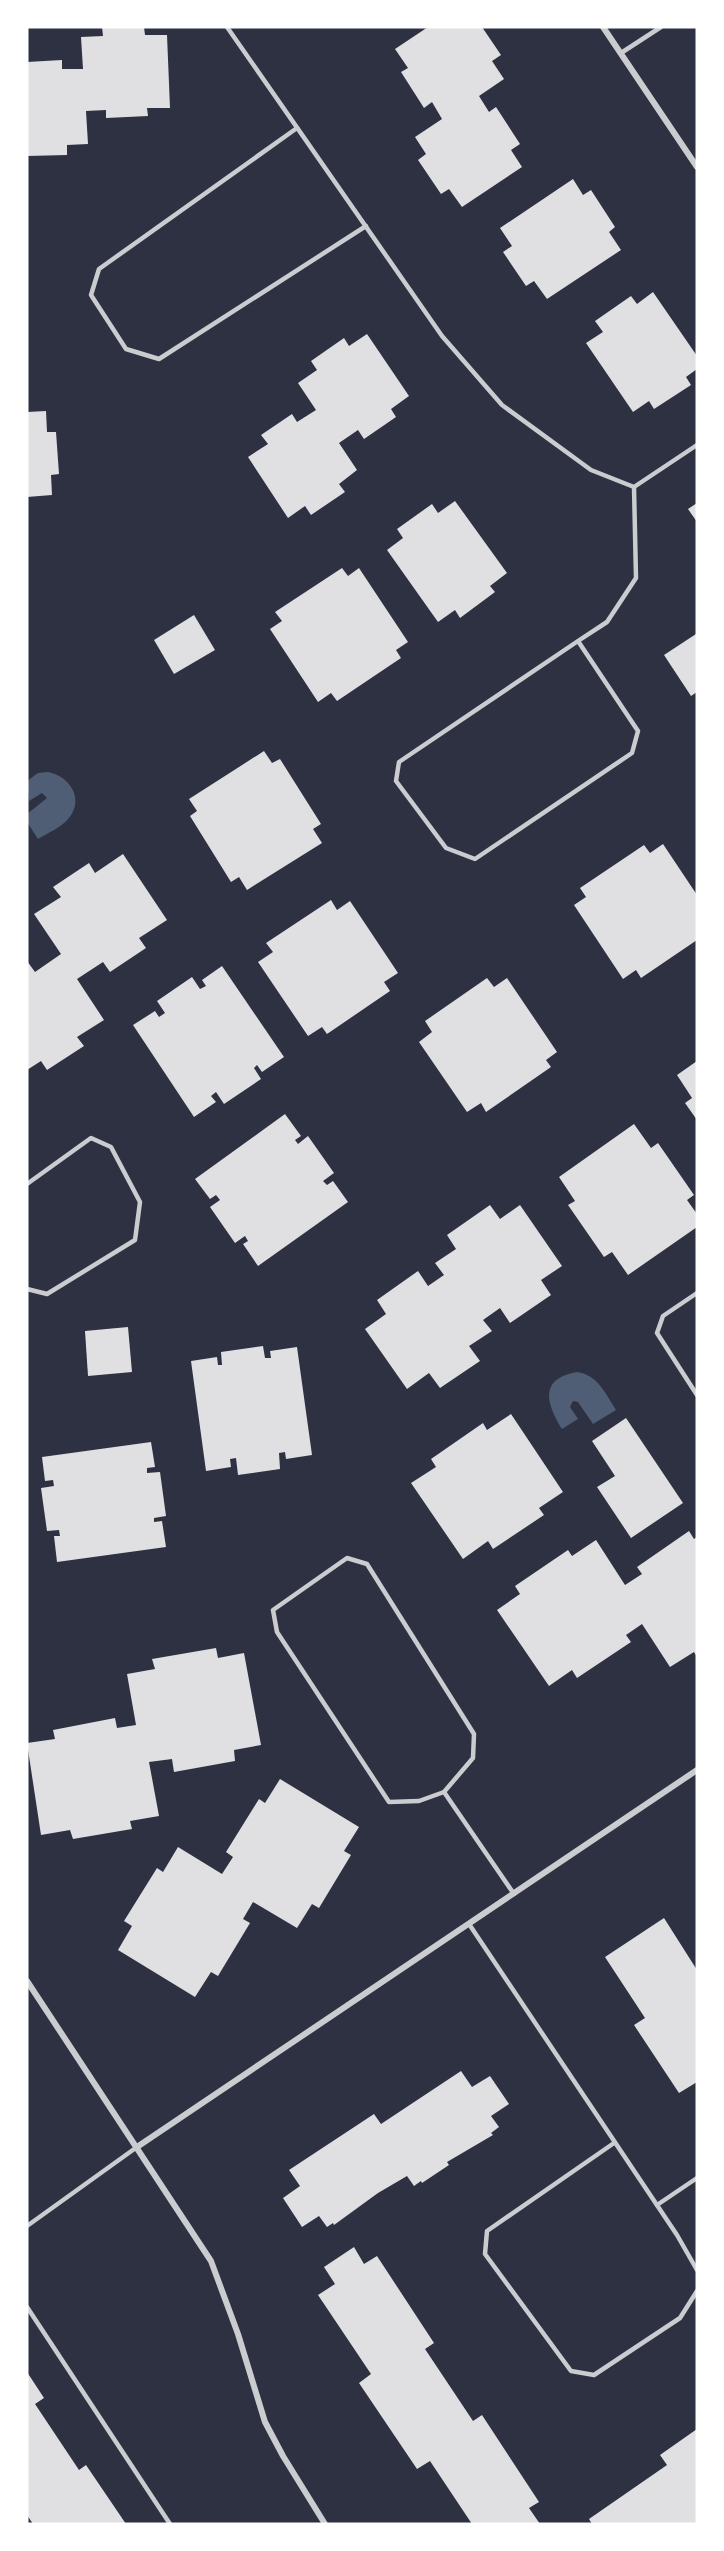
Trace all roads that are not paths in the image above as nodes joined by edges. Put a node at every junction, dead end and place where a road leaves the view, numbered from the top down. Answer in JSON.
{"nodes":[{"id":1,"x":227,"y":27,"type":"edge"},
{"id":2,"x":603,"y":27,"type":"edge"},
{"id":3,"x":661,"y":27,"type":"edge"},
{"id":4,"x":621,"y":53,"type":"junction"},
{"id":5,"x":297,"y":129,"type":"junction"},
{"id":6,"x":697,"y":167,"type":"edge"},
{"id":7,"x":366,"y":226,"type":"junction"},
{"id":8,"x":697,"y":445,"type":"edge"},
{"id":9,"x":634,"y":487,"type":"junction"},
{"id":10,"x":578,"y":641,"type":"junction"},
{"id":11,"x":27,"y":1184,"type":"edge"},
{"id":12,"x":27,"y":1289,"type":"edge"},
{"id":13,"x":697,"y":1293,"type":"edge"},
{"id":14,"x":697,"y":1395,"type":"edge"},
{"id":15,"x":697,"y":1770,"type":"edge"},
{"id":16,"x":444,"y":1792,"type":"junction"},
{"id":17,"x":514,"y":1894,"type":"junction"},
{"id":18,"x":469,"y":1924,"type":"junction"},
{"id":19,"x":27,"y":1981,"type":"edge"},
{"id":20,"x":614,"y":2143,"type":"junction"},
{"id":21,"x":137,"y":2147,"type":"junction"},
{"id":22,"x":697,"y":2178,"type":"edge"},
{"id":23,"x":657,"y":2205,"type":"junction"},
{"id":24,"x":27,"y":2226,"type":"edge"},
{"id":25,"x":697,"y":2270,"type":"edge"},
{"id":26,"x":697,"y":2291,"type":"edge"},
{"id":27,"x":27,"y":2307,"type":"edge"},
{"id":28,"x":170,"y":2524,"type":"edge"},
{"id":29,"x":325,"y":2524,"type":"edge"}],
"edges":[{"from":1,"to":5,"type":"lane"},
{"from":2,"to":4,"type":"street"},
{"from":3,"to":4,"type":"lane"},
{"from":4,"to":6,"type":"street"},
{"from":5,"to":7,"type":"lane"},
{"from":5,"to":7,"type":"lane"},
{"from":7,"to":9,"type":"lane"},
{"from":8,"to":9,"type":"lane"},
{"from":9,"to":10,"type":"lane"},
{"from":10,"to":10,"type":"lane"},
{"from":11,"to":12,"type":"lane"},
{"from":13,"to":14,"type":"lane"},
{"from":15,"to":17,"type":"street"},
{"from":16,"to":16,"type":"lane"},
{"from":16,"to":17,"type":"lane"},
{"from":17,"to":18,"type":"street"},
{"from":18,"to":20,"type":"lane"},
{"from":18,"to":21,"type":"street"},
{"from":19,"to":21,"type":"street"},
{"from":20,"to":23,"type":"lane"},
{"from":20,"to":26,"type":"lane"},
{"from":21,"to":24,"type":"lane"},
{"from":21,"to":29,"type":"street"},
{"from":22,"to":23,"type":"lane"},
{"from":23,"to":25,"type":"lane"},
{"from":27,"to":28,"type":"lane"}]}
